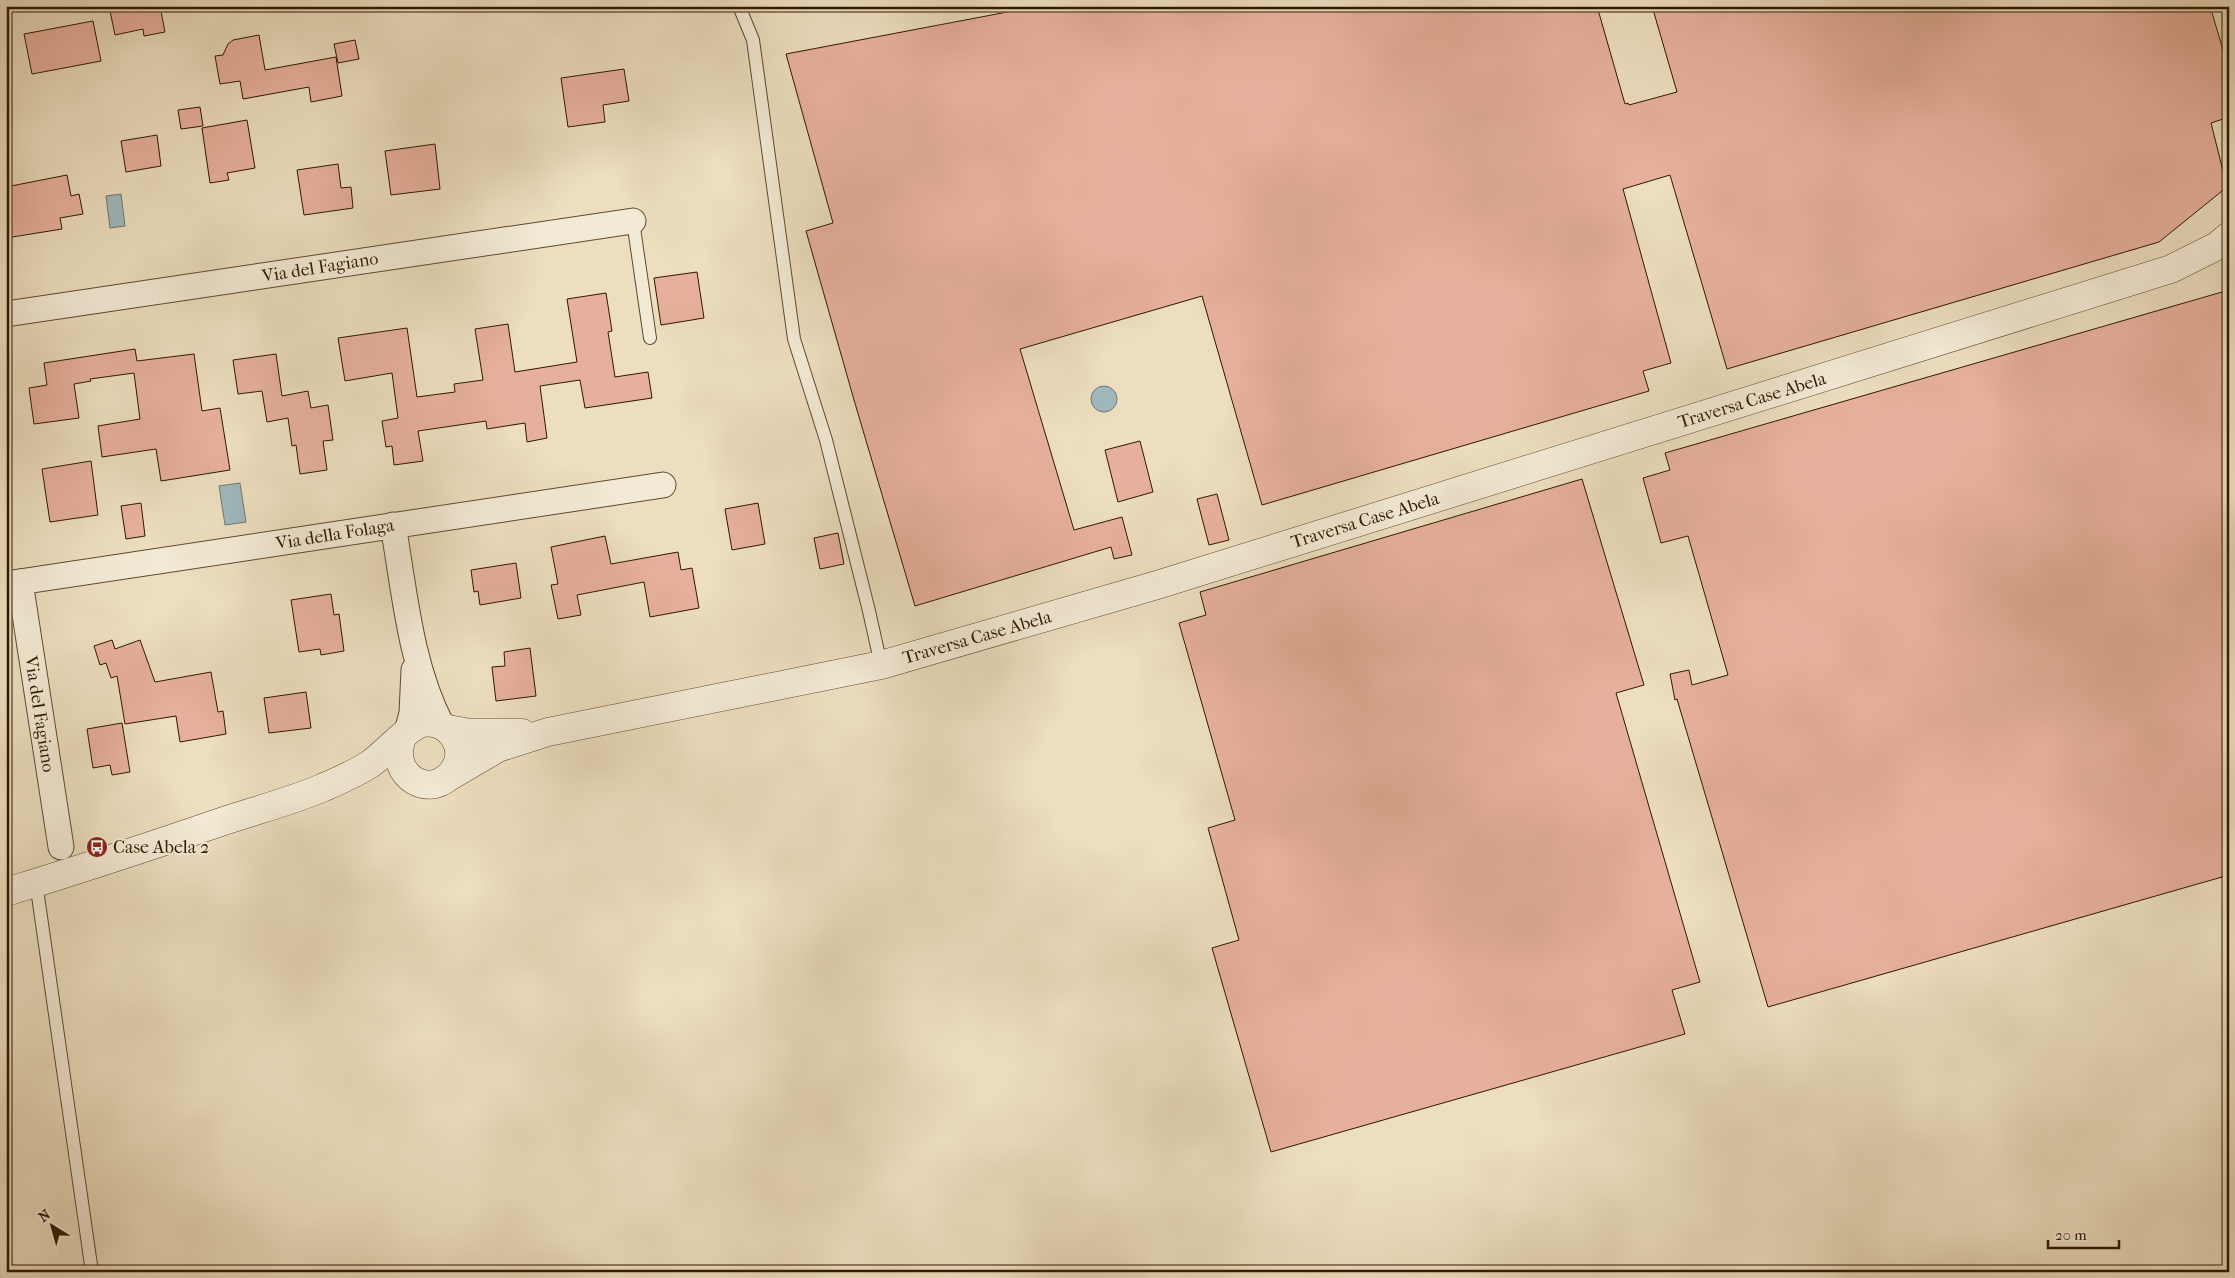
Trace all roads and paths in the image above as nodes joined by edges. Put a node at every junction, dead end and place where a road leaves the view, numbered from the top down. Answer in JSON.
{"nodes":[{"id":1,"x":740,"y":6,"type":"edge"},
{"id":2,"x":633,"y":221,"type":"joint"},
{"id":3,"x":2229,"y":236,"type":"edge"},
{"id":4,"x":2229,"y":262,"type":"edge"},
{"id":5,"x":2171,"y":270,"type":"junction"},
{"id":6,"x":6,"y":314,"type":"edge"},
{"id":7,"x":650,"y":338,"type":"dead end"},
{"id":8,"x":663,"y":485,"type":"dead end"},
{"id":9,"x":393,"y":526,"type":"junction"},
{"id":10,"x":10,"y":581,"type":"edge"},
{"id":11,"x":414,"y":652,"type":"junction"},
{"id":12,"x":881,"y":666,"type":"junction"},
{"id":13,"x":445,"y":728,"type":"junction"},
{"id":14,"x":548,"y":732,"type":"junction"},
{"id":15,"x":405,"y":735,"type":"junction"},
{"id":16,"x":447,"y":778,"type":"junction"},
{"id":17,"x":417,"y":782,"type":"junction"},
{"id":18,"x":321,"y":788,"type":"junction"},
{"id":19,"x":61,"y":847,"type":"dead end"},
{"id":20,"x":36,"y":882,"type":"junction"},
{"id":21,"x":6,"y":892,"type":"edge"},
{"id":22,"x":92,"y":1272,"type":"edge"}],
"edges":[{"from":1,"to":12,"type":"lane"},
{"from":2,"to":6,"type":"street","name":"Via del Fagiano"},
{"from":2,"to":7,"type":"lane"},
{"from":3,"to":5,"type":"street"},
{"from":4,"to":5,"type":"street"},
{"from":5,"to":12,"type":"street","name":"Traversa Case Abela"},
{"from":8,"to":9,"type":"street","name":"Via della Folaga"},
{"from":9,"to":10,"type":"street","name":"Via della Folaga"},
{"from":9,"to":11,"type":"street"},
{"from":10,"to":19,"type":"street","name":"Via del Fagiano"},
{"from":11,"to":13,"type":"street"},
{"from":11,"to":15,"type":"street"},
{"from":12,"to":14,"type":"street","name":"Traversa Case Abela"},
{"from":13,"to":14,"type":"street"},
{"from":13,"to":15,"type":"street"},
{"from":13,"to":16,"type":"street"},
{"from":14,"to":16,"type":"street"},
{"from":15,"to":17,"type":"street"},
{"from":15,"to":18,"type":"street"},
{"from":16,"to":17,"type":"street"},
{"from":17,"to":18,"type":"street"},
{"from":18,"to":20,"type":"street"},
{"from":20,"to":21,"type":"street"},
{"from":20,"to":22,"type":"lane"}]}
